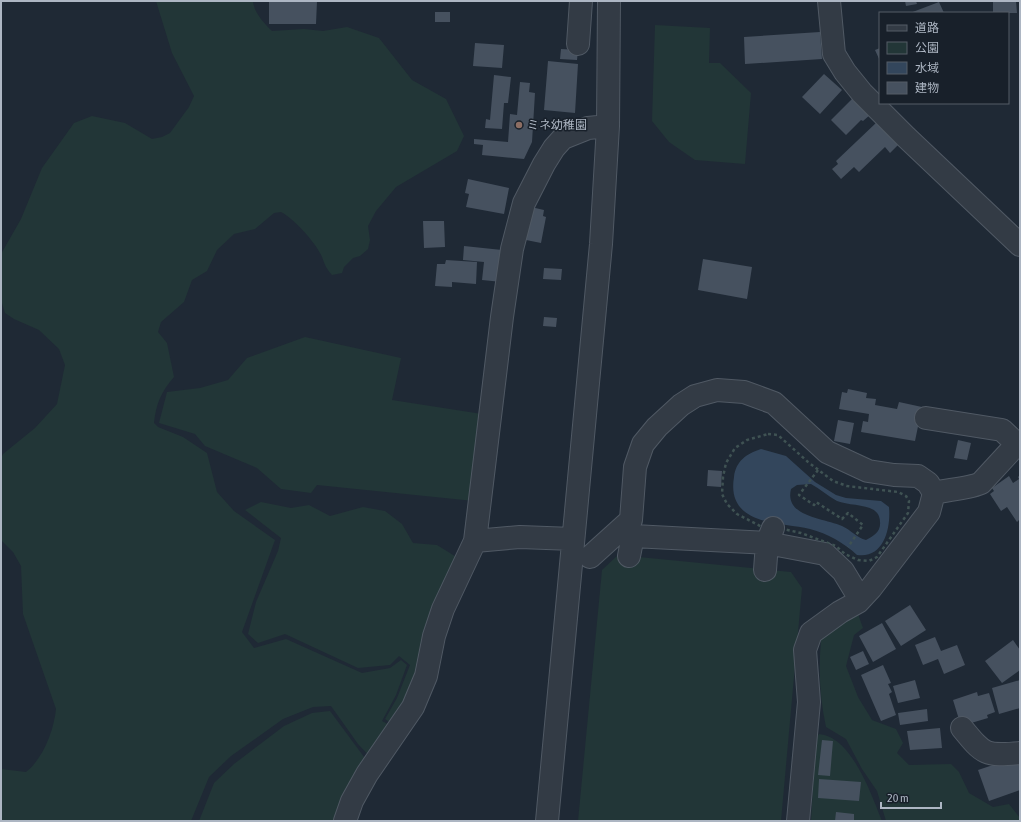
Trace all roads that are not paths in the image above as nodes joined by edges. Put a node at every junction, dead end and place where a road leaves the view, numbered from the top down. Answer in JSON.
{"nodes":[{"id":1,"x":581,"y":1,"type":"edge"},
{"id":2,"x":609,"y":1,"type":"edge"},
{"id":3,"x":829,"y":1,"type":"edge"},
{"id":4,"x":578,"y":44,"type":"dead end"},
{"id":5,"x":608,"y":126,"type":"junction"},
{"id":6,"x":1020,"y":245,"type":"edge"},
{"id":7,"x":926,"y":418,"type":"dead end"},
{"id":8,"x":1018,"y":445,"type":"edge"},
{"id":9,"x":934,"y":493,"type":"junction"},
{"id":10,"x":770,"y":536,"type":"junction"},
{"id":11,"x":573,"y":539,"type":"junction"},
{"id":12,"x":630,"y":539,"type":"junction"},
{"id":13,"x":475,"y":541,"type":"junction"},
{"id":14,"x":590,"y":557,"type":"dead end"},
{"id":15,"x":765,"y":570,"type":"dead end"},
{"id":16,"x":860,"y":599,"type":"junction"},
{"id":17,"x":962,"y":728,"type":"dead end"},
{"id":18,"x":1020,"y":753,"type":"edge"},
{"id":19,"x":345,"y":821,"type":"edge"},
{"id":20,"x":547,"y":821,"type":"edge"},
{"id":21,"x":798,"y":821,"type":"edge"}],
"edges":[{"from":1,"to":4,"type":"street"},
{"from":2,"to":5,"type":"street"},
{"from":3,"to":6,"type":"street"},
{"from":5,"to":11,"type":"street"},
{"from":5,"to":13,"type":"street"},
{"from":7,"to":8,"type":"street"},
{"from":8,"to":9,"type":"street"},
{"from":9,"to":12,"type":"street"},
{"from":9,"to":16,"type":"street"},
{"from":10,"to":12,"type":"street"},
{"from":10,"to":15,"type":"street"},
{"from":10,"to":16,"type":"street"},
{"from":11,"to":13,"type":"street"},
{"from":11,"to":20,"type":"street"},
{"from":12,"to":14,"type":"street"},
{"from":13,"to":19,"type":"street"},
{"from":16,"to":21,"type":"street"},
{"from":17,"to":18,"type":"street"}]}
